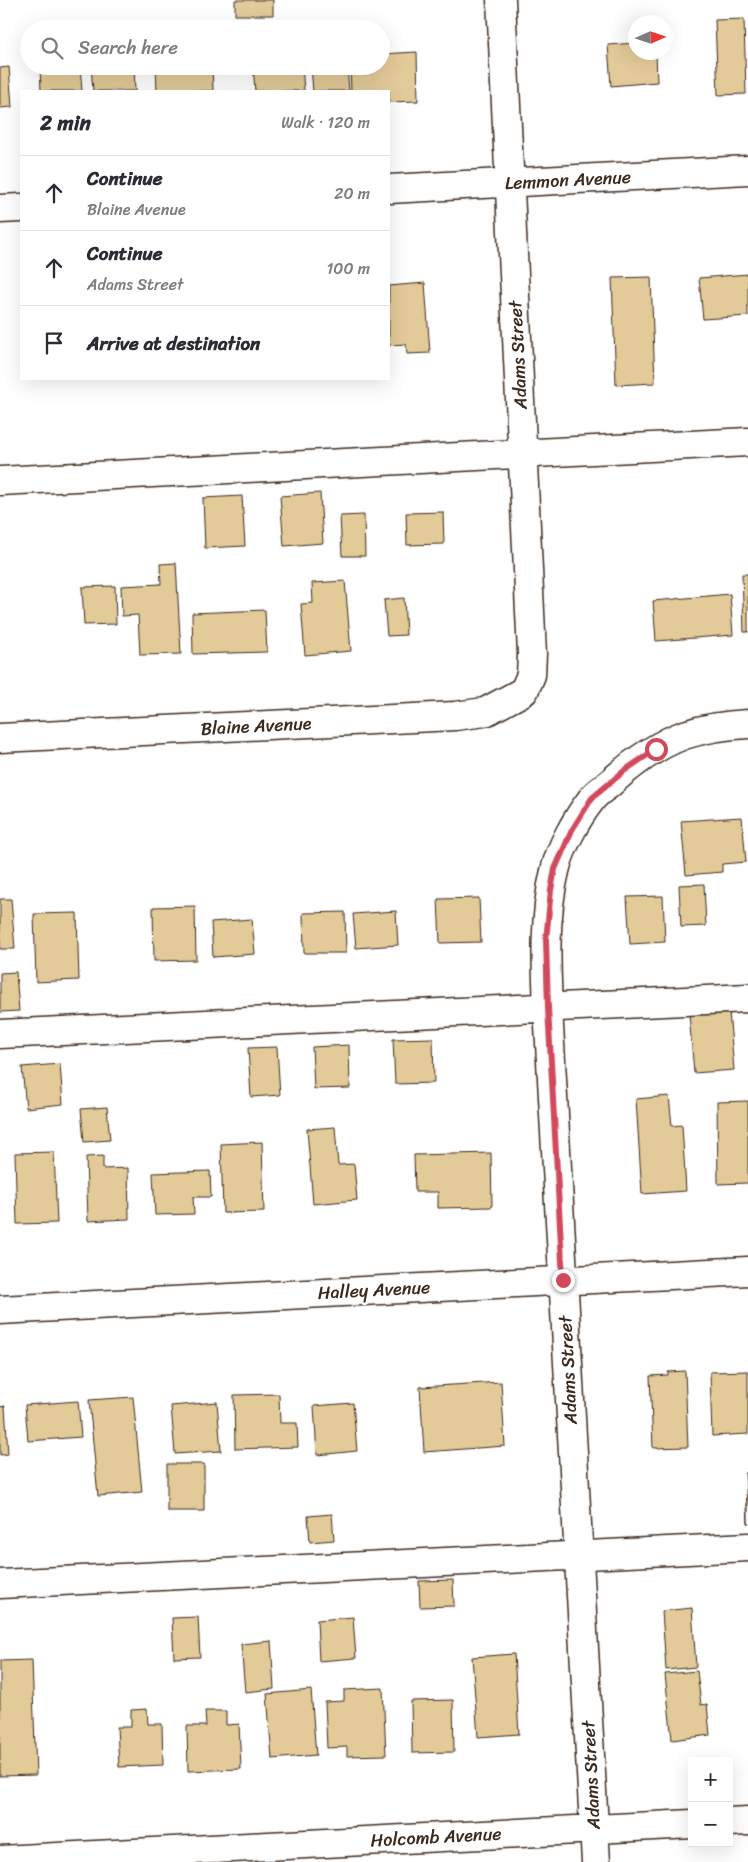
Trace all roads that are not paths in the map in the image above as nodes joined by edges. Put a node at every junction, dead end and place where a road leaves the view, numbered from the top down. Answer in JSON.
{"nodes":[{"id":1,"x":501,"y":0,"type":"edge"},
{"id":2,"x":748,"y":170,"type":"edge"},
{"id":3,"x":510,"y":183,"type":"junction"},
{"id":4,"x":390,"y":189,"type":"edge"},
{"id":5,"x":20,"y":208,"type":"edge"},
{"id":6,"x":0,"y":209,"type":"edge"},
{"id":7,"x":748,"y":442,"type":"edge"},
{"id":8,"x":523,"y":454,"type":"junction"},
{"id":9,"x":0,"y":481,"type":"edge"},
{"id":10,"x":509,"y":701,"type":"joint"},
{"id":11,"x":748,"y":724,"type":"edge"},
{"id":12,"x":0,"y":738,"type":"edge"},
{"id":13,"x":748,"y":998,"type":"edge"},
{"id":14,"x":548,"y":1008,"type":"junction"},
{"id":15,"x":0,"y":1034,"type":"edge"},
{"id":16,"x":748,"y":1271,"type":"edge"},
{"id":17,"x":563,"y":1280,"type":"junction"},
{"id":18,"x":0,"y":1310,"type":"edge"},
{"id":19,"x":748,"y":1547,"type":"edge"},
{"id":20,"x":578,"y":1555,"type":"junction"},
{"id":21,"x":0,"y":1584,"type":"edge"},
{"id":22,"x":748,"y":1821,"type":"edge"},
{"id":23,"x":733,"y":1822,"type":"edge"},
{"id":24,"x":688,"y":1824,"type":"edge"},
{"id":25,"x":594,"y":1828,"type":"junction"},
{"id":26,"x":0,"y":1860,"type":"edge"},
{"id":27,"x":596,"y":1862,"type":"edge"}],
"edges":[{"from":1,"to":3,"type":"street","name":"Adams Street"},
{"from":2,"to":3,"type":"street","name":"Lemmon Avenue"},
{"from":3,"to":4,"type":"street","name":"Lemmon Avenue"},
{"from":3,"to":8,"type":"street","name":"Adams Street"},
{"from":5,"to":6,"type":"street"},
{"from":7,"to":8,"type":"street"},
{"from":8,"to":9,"type":"street"},
{"from":8,"to":10,"type":"street","name":"Adams Street"},
{"from":10,"to":12,"type":"street","name":"Blaine Avenue"},
{"from":11,"to":14,"type":"street","name":"Adams Street"},
{"from":13,"to":14,"type":"street"},
{"from":14,"to":15,"type":"street"},
{"from":14,"to":17,"type":"street","name":"Adams Street"},
{"from":16,"to":17,"type":"street","name":"Halley Avenue"},
{"from":17,"to":18,"type":"street","name":"Halley Avenue"},
{"from":17,"to":20,"type":"street","name":"Adams Street"},
{"from":19,"to":20,"type":"street"},
{"from":20,"to":21,"type":"street"},
{"from":20,"to":25,"type":"street","name":"Adams Street"},
{"from":22,"to":23,"type":"street"},
{"from":24,"to":25,"type":"street","name":"Holcomb Avenue"},
{"from":25,"to":26,"type":"street","name":"Holcomb Avenue"},
{"from":25,"to":27,"type":"street","name":"Adams Street"}]}
